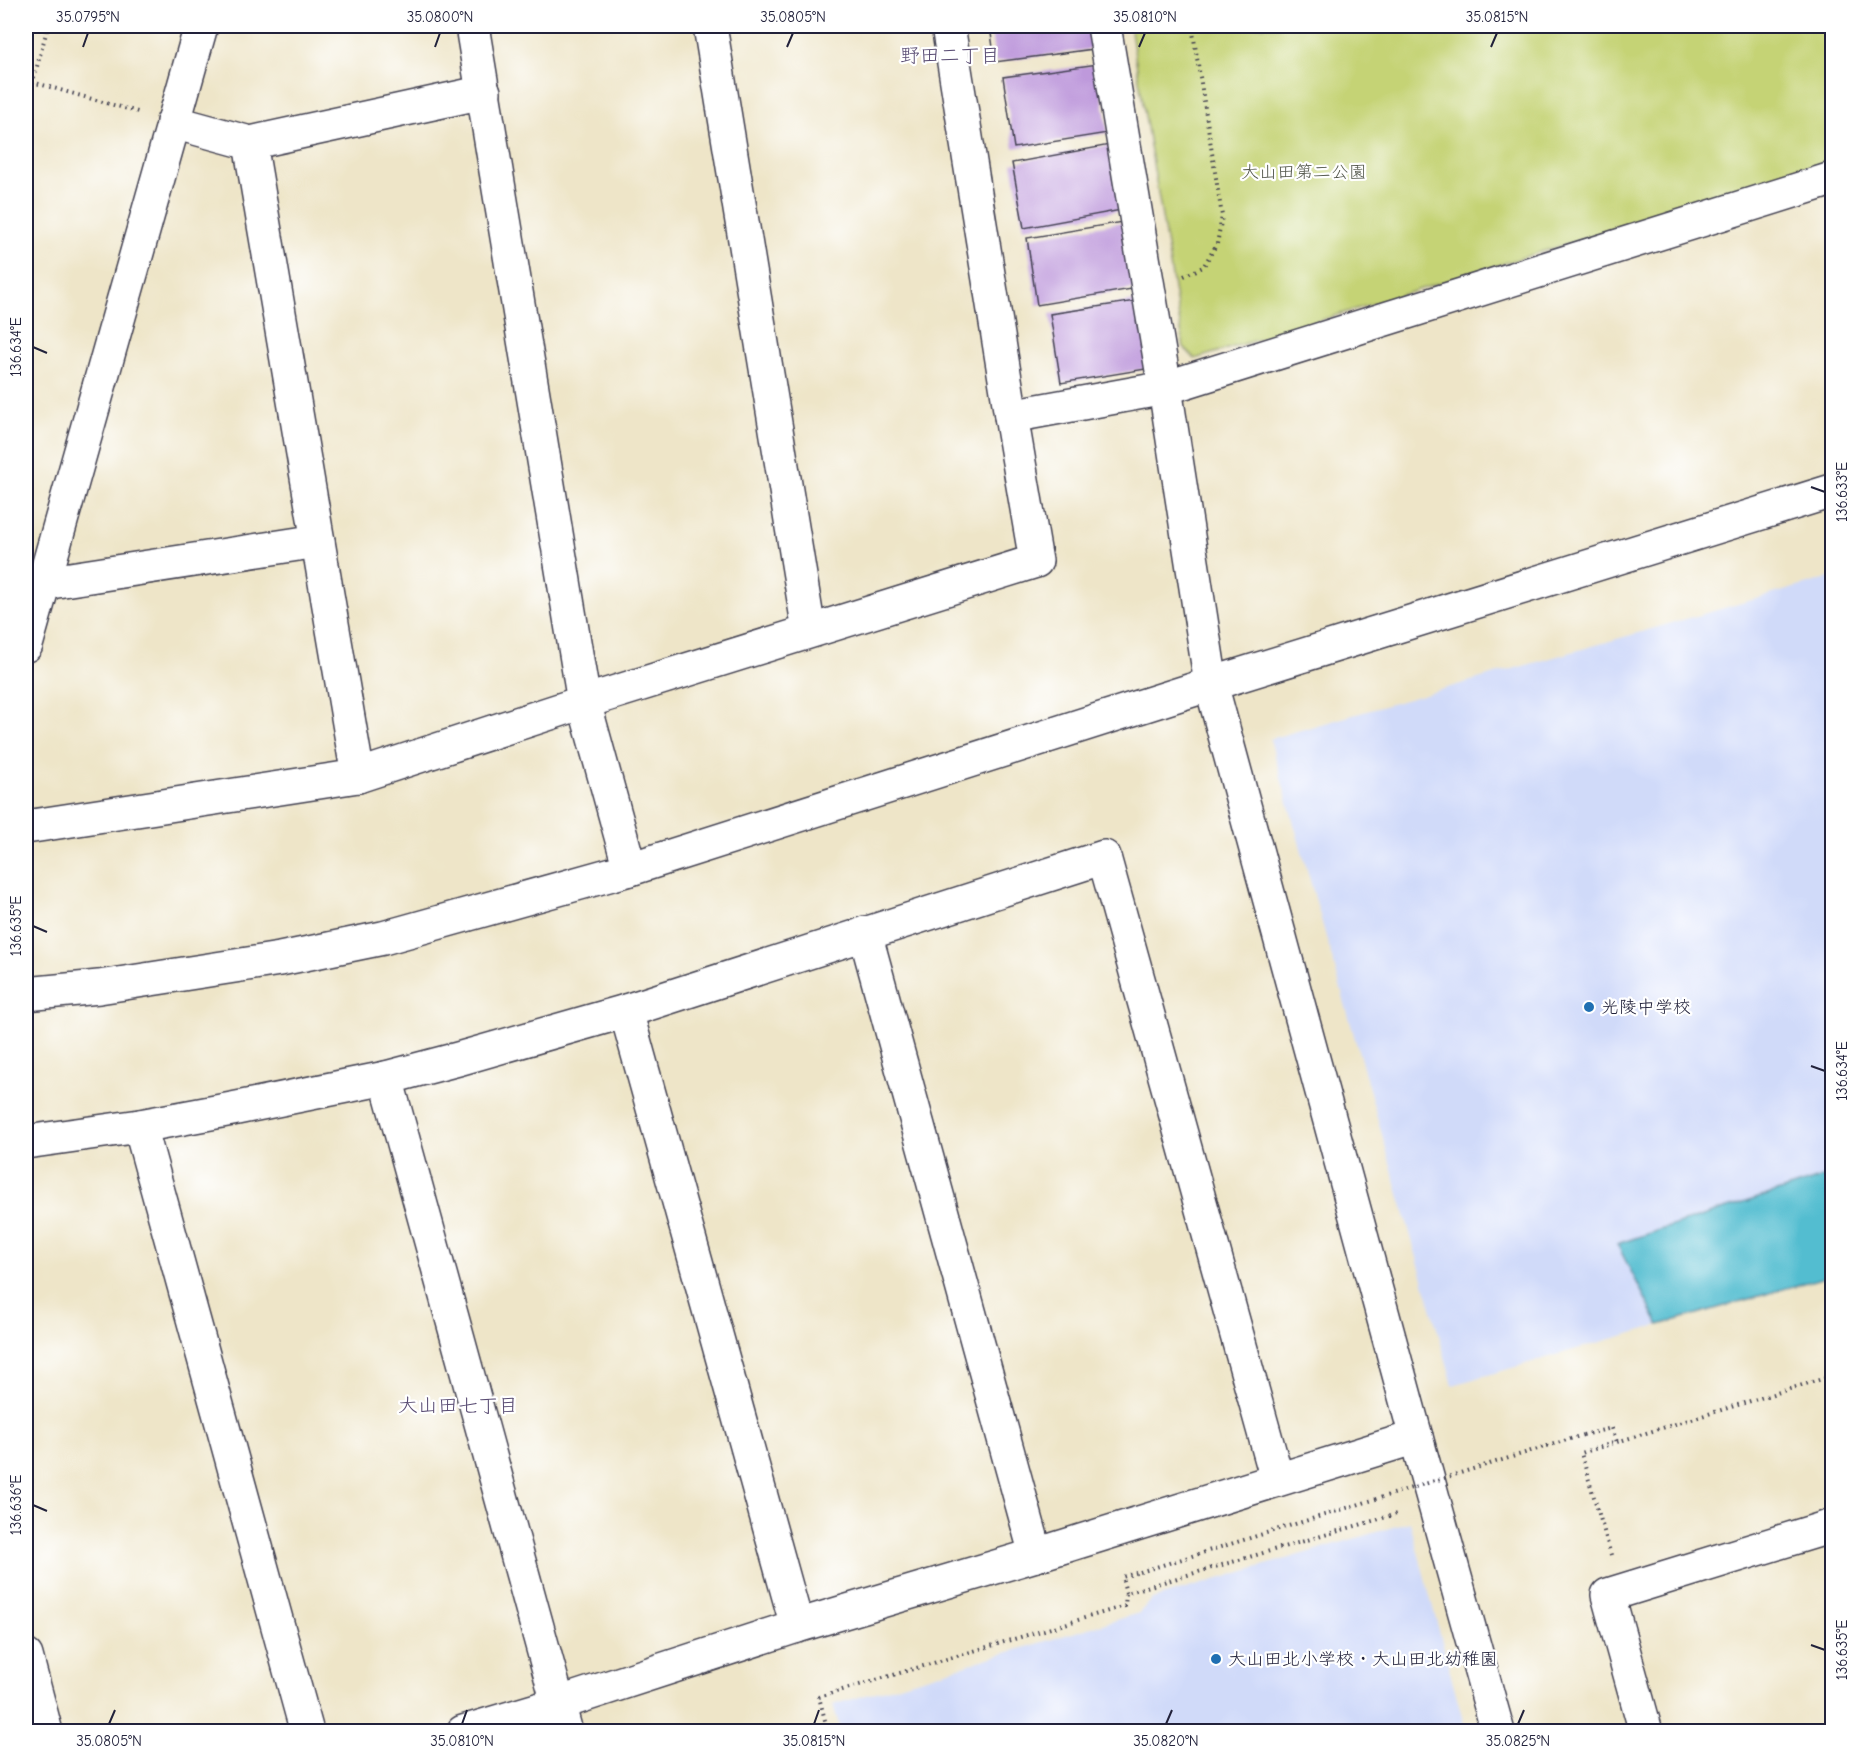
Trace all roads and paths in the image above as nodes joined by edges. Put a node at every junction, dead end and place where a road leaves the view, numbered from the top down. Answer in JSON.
{"nodes":[{"id":1,"x":48,"y":26,"type":"edge"},
{"id":2,"x":201,"y":26,"type":"edge"},
{"id":3,"x":472,"y":26,"type":"edge"},
{"id":4,"x":710,"y":26,"type":"edge"},
{"id":5,"x":948,"y":26,"type":"edge"},
{"id":6,"x":1104,"y":26,"type":"edge"},
{"id":7,"x":1192,"y":26,"type":"edge"},
{"id":8,"x":32,"y":82,"type":"junction"},
{"id":9,"x":484,"y":92,"type":"junction"},
{"id":10,"x":26,"y":107,"type":"edge"},
{"id":11,"x":173,"y":122,"type":"junction"},
{"id":12,"x":250,"y":143,"type":"junction"},
{"id":13,"x":1833,"y":179,"type":"edge"},
{"id":14,"x":1148,"y":287,"type":"junction"},
{"id":15,"x":1165,"y":388,"type":"junction"},
{"id":16,"x":1011,"y":416,"type":"junction"},
{"id":17,"x":1833,"y":491,"type":"edge"},
{"id":18,"x":318,"y":541,"type":"junction"},
{"id":19,"x":44,"y":583,"type":"junction"},
{"id":20,"x":809,"y":631,"type":"junction"},
{"id":21,"x":26,"y":645,"type":"edge"},
{"id":22,"x":1211,"y":684,"type":"junction"},
{"id":23,"x":584,"y":702,"type":"junction"},
{"id":24,"x":358,"y":776,"type":"junction"},
{"id":25,"x":26,"y":827,"type":"edge"},
{"id":26,"x":630,"y":869,"type":"junction"},
{"id":27,"x":865,"y":933,"type":"junction"},
{"id":28,"x":26,"y":994,"type":"edge"},
{"id":29,"x":626,"y":1011,"type":"junction"},
{"id":30,"x":386,"y":1078,"type":"junction"},
{"id":31,"x":140,"y":1126,"type":"junction"},
{"id":32,"x":26,"y":1142,"type":"edge"},
{"id":33,"x":1833,"y":1376,"type":"edge"},
{"id":34,"x":1416,"y":1437,"type":"junction"},
{"id":35,"x":1617,"y":1442,"type":"junction"},
{"id":36,"x":1277,"y":1479,"type":"junction"},
{"id":37,"x":1402,"y":1512,"type":"dead end"},
{"id":38,"x":1833,"y":1526,"type":"edge"},
{"id":39,"x":1036,"y":1555,"type":"junction"},
{"id":40,"x":1621,"y":1590,"type":"junction"},
{"id":41,"x":1126,"y":1593,"type":"junction"},
{"id":42,"x":797,"y":1626,"type":"junction"},
{"id":43,"x":26,"y":1656,"type":"edge"},
{"id":44,"x":562,"y":1718,"type":"edge"},
{"id":45,"x":46,"y":1731,"type":"edge"},
{"id":46,"x":307,"y":1731,"type":"edge"},
{"id":47,"x":463,"y":1731,"type":"edge"},
{"id":48,"x":828,"y":1731,"type":"edge"},
{"id":49,"x":1498,"y":1731,"type":"edge"},
{"id":50,"x":1646,"y":1731,"type":"edge"}],
"edges":[{"from":1,"to":8,"type":"path"},
{"from":2,"to":11,"type":"street"},
{"from":3,"to":9,"type":"street"},
{"from":4,"to":20,"type":"street"},
{"from":5,"to":16,"type":"street"},
{"from":6,"to":14,"type":"street"},
{"from":7,"to":14,"type":"path"},
{"from":8,"to":10,"type":"path"},
{"from":8,"to":11,"type":"path"},
{"from":9,"to":12,"type":"street"},
{"from":9,"to":23,"type":"street"},
{"from":11,"to":12,"type":"street"},
{"from":11,"to":19,"type":"street"},
{"from":12,"to":18,"type":"street"},
{"from":13,"to":15,"type":"street"},
{"from":14,"to":15,"type":"street"},
{"from":15,"to":16,"type":"street"},
{"from":15,"to":22,"type":"street"},
{"from":16,"to":20,"type":"street"},
{"from":17,"to":22,"type":"street"},
{"from":18,"to":19,"type":"street"},
{"from":18,"to":24,"type":"street"},
{"from":19,"to":21,"type":"street"},
{"from":20,"to":23,"type":"street"},
{"from":22,"to":26,"type":"street"},
{"from":22,"to":34,"type":"street"},
{"from":23,"to":24,"type":"street"},
{"from":23,"to":26,"type":"street"},
{"from":24,"to":25,"type":"street"},
{"from":26,"to":28,"type":"street"},
{"from":27,"to":29,"type":"street"},
{"from":27,"to":36,"type":"street"},
{"from":27,"to":39,"type":"street"},
{"from":29,"to":30,"type":"street"},
{"from":29,"to":42,"type":"street"},
{"from":30,"to":31,"type":"street"},
{"from":30,"to":44,"type":"street"},
{"from":31,"to":32,"type":"street"},
{"from":31,"to":46,"type":"street"},
{"from":33,"to":35,"type":"path"},
{"from":34,"to":36,"type":"street"},
{"from":34,"to":49,"type":"street"},
{"from":35,"to":40,"type":"path"},
{"from":35,"to":41,"type":"path","bridge":true},
{"from":36,"to":39,"type":"street"},
{"from":37,"to":41,"type":"path"},
{"from":38,"to":40,"type":"street"},
{"from":39,"to":42,"type":"street"},
{"from":40,"to":50,"type":"street"},
{"from":41,"to":48,"type":"path"},
{"from":42,"to":44,"type":"street"},
{"from":43,"to":45,"type":"street"},
{"from":44,"to":47,"type":"street"}]}
